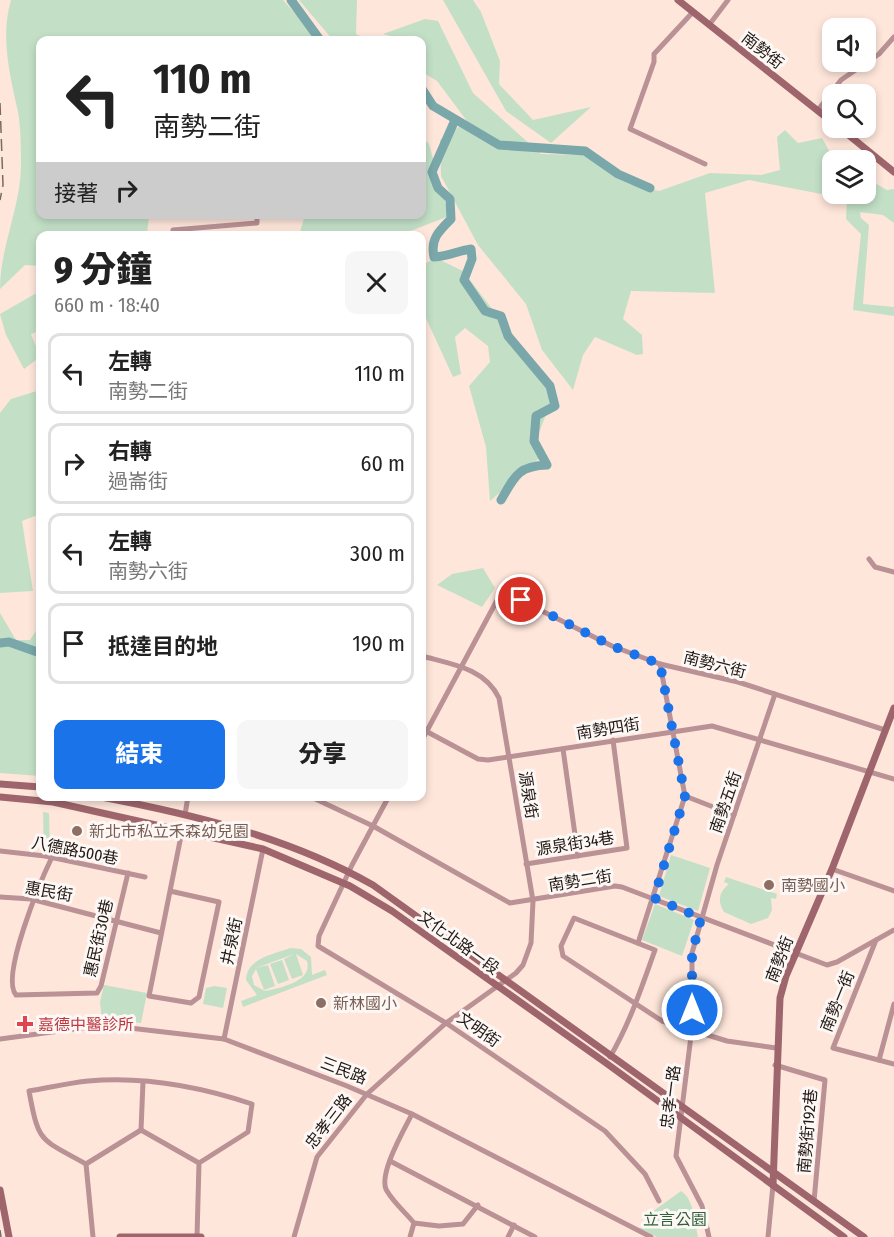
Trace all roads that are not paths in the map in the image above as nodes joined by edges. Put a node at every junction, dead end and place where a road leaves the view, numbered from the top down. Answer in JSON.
{"nodes":[{"id":1,"x":678,"y":0,"type":"edge"},
{"id":2,"x":728,"y":0,"type":"edge"},
{"id":3,"x":693,"y":12,"type":"junction"},
{"id":4,"x":709,"y":25,"type":"junction"},
{"id":5,"x":894,"y":37,"type":"edge"},
{"id":6,"x":818,"y":110,"type":"junction"},
{"id":7,"x":822,"y":113,"type":"edge"},
{"id":8,"x":852,"y":138,"type":"edge"},
{"id":9,"x":705,"y":164,"type":"dead end"},
{"id":10,"x":894,"y":172,"type":"edge"},
{"id":11,"x":257,"y":219,"type":"edge"},
{"id":12,"x":173,"y":231,"type":"edge"},
{"id":13,"x":869,"y":559,"type":"dead end"},
{"id":14,"x":894,"y":572,"type":"edge"},
{"id":15,"x":426,"y":657,"type":"edge"},
{"id":16,"x":660,"y":664,"type":"junction"},
{"id":17,"x":460,"y":666,"type":"junction"},
{"id":18,"x":775,"y":694,"type":"junction"},
{"id":19,"x":894,"y":708,"type":"edge"},
{"id":20,"x":426,"y":726,"type":"edge"},
{"id":21,"x":885,"y":730,"type":"junction"},
{"id":22,"x":426,"y":731,"type":"edge"},
{"id":23,"x":672,"y":732,"type":"junction"},
{"id":24,"x":613,"y":740,"type":"junction"},
{"id":25,"x":761,"y":741,"type":"junction"},
{"id":26,"x":563,"y":749,"type":"junction"},
{"id":27,"x":509,"y":758,"type":"junction"},
{"id":28,"x":871,"y":772,"type":"junction"},
{"id":29,"x":894,"y":778,"type":"edge"},
{"id":30,"x":0,"y":784,"type":"edge"},
{"id":31,"x":36,"y":787,"type":"edge"},
{"id":32,"x":685,"y":796,"type":"junction"},
{"id":33,"x":0,"y":797,"type":"edge"},
{"id":34,"x":36,"y":800,"type":"edge"},
{"id":35,"x":53,"y":801,"type":"edge"},
{"id":36,"x":119,"y":801,"type":"edge"},
{"id":37,"x":188,"y":801,"type":"edge"},
{"id":38,"x":320,"y":801,"type":"edge"},
{"id":39,"x":386,"y":801,"type":"edge"},
{"id":40,"x":185,"y":815,"type":"junction"},
{"id":41,"x":734,"y":815,"type":"junction"},
{"id":42,"x":373,"y":826,"type":"junction"},
{"id":43,"x":182,"y":831,"type":"junction"},
{"id":44,"x":263,"y":849,"type":"junction"},
{"id":45,"x":0,"y":851,"type":"edge"},
{"id":46,"x":579,"y":856,"type":"junction"},
{"id":47,"x":52,"y":857,"type":"junction"},
{"id":48,"x":526,"y":864,"type":"junction"},
{"id":49,"x":832,"y":869,"type":"junction"},
{"id":50,"x":348,"y":872,"type":"junction"},
{"id":51,"x":128,"y":873,"type":"junction"},
{"id":52,"x":145,"y":877,"type":"dead end"},
{"id":53,"x":344,"y":882,"type":"junction"},
{"id":54,"x":170,"y":891,"type":"junction"},
{"id":55,"x":894,"y":891,"type":"edge"},
{"id":56,"x":0,"y":897,"type":"edge"},
{"id":57,"x":654,"y":898,"type":"junction"},
{"id":58,"x":32,"y":899,"type":"junction"},
{"id":59,"x":533,"y":901,"type":"junction"},
{"id":60,"x":701,"y":918,"type":"junction"},
{"id":61,"x":116,"y":920,"type":"junction"},
{"id":62,"x":894,"y":930,"type":"edge"},
{"id":63,"x":161,"y":933,"type":"junction"},
{"id":64,"x":877,"y":939,"type":"junction"},
{"id":65,"x":638,"y":942,"type":"junction"},
{"id":66,"x":795,"y":951,"type":"junction"},
{"id":67,"x":507,"y":980,"type":"junction"},
{"id":68,"x":497,"y":986,"type":"junction"},
{"id":69,"x":894,"y":1004,"type":"edge"},
{"id":70,"x":634,"y":1005,"type":"junction"},
{"id":71,"x":446,"y":1023,"type":"junction"},
{"id":72,"x":692,"y":1028,"type":"junction"},
{"id":73,"x":0,"y":1039,"type":"edge"},
{"id":74,"x":224,"y":1039,"type":"junction"},
{"id":75,"x":776,"y":1048,"type":"junction"},
{"id":76,"x":612,"y":1054,"type":"junction"},
{"id":77,"x":879,"y":1060,"type":"junction"},
{"id":78,"x":606,"y":1063,"type":"junction"},
{"id":79,"x":894,"y":1064,"type":"edge"},
{"id":80,"x":776,"y":1065,"type":"junction"},
{"id":81,"x":143,"y":1082,"type":"junction"},
{"id":82,"x":367,"y":1094,"type":"junction"},
{"id":83,"x":683,"y":1106,"type":"junction"},
{"id":84,"x":412,"y":1114,"type":"junction"},
{"id":85,"x":681,"y":1118,"type":"junction"},
{"id":86,"x":141,"y":1130,"type":"junction"},
{"id":87,"x":390,"y":1161,"type":"junction"},
{"id":88,"x":199,"y":1163,"type":"junction"},
{"id":89,"x":86,"y":1164,"type":"junction"},
{"id":90,"x":773,"y":1172,"type":"junction"},
{"id":91,"x":772,"y":1185,"type":"junction"},
{"id":92,"x":0,"y":1190,"type":"edge"},
{"id":93,"x":659,"y":1201,"type":"dead end"},
{"id":94,"x":814,"y":1201,"type":"junction"},
{"id":95,"x":478,"y":1205,"type":"junction"},
{"id":96,"x":414,"y":1223,"type":"junction"},
{"id":97,"x":514,"y":1225,"type":"junction"},
{"id":98,"x":9,"y":1237,"type":"edge"},
{"id":99,"x":93,"y":1237,"type":"edge"},
{"id":100,"x":120,"y":1237,"type":"edge"},
{"id":101,"x":198,"y":1237,"type":"edge"},
{"id":102,"x":294,"y":1237,"type":"edge"},
{"id":103,"x":410,"y":1237,"type":"edge"},
{"id":104,"x":508,"y":1237,"type":"edge"},
{"id":105,"x":535,"y":1237,"type":"edge"},
{"id":106,"x":651,"y":1237,"type":"edge"},
{"id":107,"x":709,"y":1237,"type":"edge"},
{"id":108,"x":768,"y":1237,"type":"edge"},
{"id":109,"x":844,"y":1237,"type":"edge"},
{"id":110,"x":864,"y":1237,"type":"edge"}],
"edges":[{"from":1,"to":3,"type":"street","name":"南勢街"},
{"from":2,"to":4,"type":"street"},
{"from":3,"to":4,"type":"street","name":"南勢街"},
{"from":3,"to":9,"type":"street"},
{"from":4,"to":6,"type":"street","name":"南勢街"},
{"from":5,"to":6,"type":"street"},
{"from":6,"to":7,"type":"street","name":"南勢街"},
{"from":8,"to":10,"type":"street"},
{"from":11,"to":12,"type":"street"},
{"from":13,"to":14,"type":"street"},
{"from":15,"to":17,"type":"street","name":"源泉街"},
{"from":16,"to":17,"type":"street","name":"南勢六街"},
{"from":16,"to":18,"type":"street","name":"南勢六街"},
{"from":16,"to":23,"type":"street"},
{"from":17,"to":20,"type":"street","name":"南勢六街"},
{"from":17,"to":27,"type":"street","name":"源泉街"},
{"from":18,"to":21,"type":"street","name":"南勢六街"},
{"from":18,"to":25,"type":"street","name":"南勢五街"},
{"from":19,"to":21,"type":"street","name":"南勢街"},
{"from":21,"to":28,"type":"street","name":"南勢街"},
{"from":22,"to":27,"type":"street","name":"南勢四街"},
{"from":23,"to":24,"type":"street","name":"南勢四街"},
{"from":23,"to":25,"type":"street","name":"南勢四街"},
{"from":23,"to":32,"type":"street"},
{"from":24,"to":26,"type":"street","name":"南勢四街"},
{"from":24,"to":46,"type":"street","name":"源泉街34巷"},
{"from":25,"to":28,"type":"street","name":"南勢四街"},
{"from":25,"to":41,"type":"street","name":"南勢五街"},
{"from":26,"to":27,"type":"street","name":"南勢四街"},
{"from":26,"to":46,"type":"street"},
{"from":27,"to":48,"type":"street","name":"源泉街"},
{"from":28,"to":29,"type":"street","name":"南勢四街"},
{"from":28,"to":49,"type":"street","name":"南勢街"},
{"from":30,"to":31,"type":"street"},
{"from":32,"to":41,"type":"street"},
{"from":32,"to":57,"type":"street"},
{"from":33,"to":34,"type":"street","name":"文化北路一段"},
{"from":35,"to":43,"type":"street","name":"文化北路一段"},
{"from":36,"to":40,"type":"street","name":"文化北路一段"},
{"from":37,"to":40,"type":"street"},
{"from":38,"to":42,"type":"street","name":"南勢二街"},
{"from":39,"to":42,"type":"street"},
{"from":40,"to":43,"type":"street"},
{"from":40,"to":50,"type":"street","name":"文化北路一段"},
{"from":41,"to":60,"type":"street","name":"南勢五街"},
{"from":42,"to":50,"type":"street"},
{"from":42,"to":59,"type":"street","name":"南勢二街"},
{"from":43,"to":44,"type":"street","name":"文化北路一段"},
{"from":43,"to":54,"type":"street"},
{"from":44,"to":53,"type":"street","name":"文化北路一段"},
{"from":44,"to":74,"type":"street","name":"井泉街"},
{"from":45,"to":47,"type":"street","name":"八德路500巷"},
{"from":46,"to":48,"type":"street","name":"源泉街34巷"},
{"from":47,"to":51,"type":"street","name":"八德路500巷"},
{"from":47,"to":58,"type":"street","name":"惠民街30巷"},
{"from":48,"to":59,"type":"street","name":"源泉街"},
{"from":49,"to":55,"type":"street"},
{"from":49,"to":66,"type":"street","name":"南勢街"},
{"from":50,"to":53,"type":"street"},
{"from":50,"to":67,"type":"street","name":"文化北路一段"},
{"from":51,"to":52,"type":"street","name":"八德路500巷"},
{"from":51,"to":61,"type":"street","name":"惠民街30巷"},
{"from":53,"to":68,"type":"street","name":"文化北路一段"},
{"from":53,"to":71,"type":"street","name":"文明街"},
{"from":54,"to":63,"type":"street"},
{"from":54,"to":63,"type":"street"},
{"from":56,"to":58,"type":"street","name":"惠民街"},
{"from":57,"to":59,"type":"street","name":"南勢二街"},
{"from":57,"to":60,"type":"street","name":"南勢二街"},
{"from":57,"to":65,"type":"street"},
{"from":58,"to":61,"type":"street","name":"惠民街"},
{"from":58,"to":61,"type":"street","name":"惠民街30巷"},
{"from":59,"to":67,"type":"street","name":"源泉街"},
{"from":60,"to":66,"type":"street","name":"南勢二街"},
{"from":60,"to":72,"type":"street","name":"忠孝一路"},
{"from":61,"to":63,"type":"street","name":"惠民街"},
{"from":62,"to":64,"type":"street","name":"南勢二街"},
{"from":64,"to":66,"type":"street","name":"南勢二街"},
{"from":64,"to":77,"type":"street","name":"南勢一街"},
{"from":65,"to":70,"type":"street"},
{"from":65,"to":70,"type":"street"},
{"from":66,"to":75,"type":"street","name":"南勢街"},
{"from":67,"to":68,"type":"street","name":"忠孝三路"},
{"from":67,"to":76,"type":"street","name":"文化北路一段"},
{"from":68,"to":71,"type":"street","name":"忠孝三路"},
{"from":68,"to":78,"type":"street","name":"文化北路一段"},
{"from":69,"to":77,"type":"street"},
{"from":70,"to":72,"type":"street"},
{"from":70,"to":76,"type":"street"},
{"from":71,"to":82,"type":"street","name":"忠孝三路"},
{"from":71,"to":93,"type":"street","name":"文明街"},
{"from":72,"to":75,"type":"street"},
{"from":72,"to":83,"type":"street","name":"忠孝一路"},
{"from":73,"to":74,"type":"street","name":"三民路"},
{"from":74,"to":82,"type":"street","name":"三民路"},
{"from":75,"to":80,"type":"street","name":"南勢街"},
{"from":76,"to":78,"type":"street"},
{"from":76,"to":83,"type":"street","name":"文化北路一段"},
{"from":77,"to":79,"type":"street","name":"南勢一街"},
{"from":78,"to":85,"type":"street","name":"文化北路一段"},
{"from":80,"to":90,"type":"street","name":"南勢街"},
{"from":80,"to":94,"type":"street","name":"南勢街192巷"},
{"from":81,"to":86,"type":"street"},
{"from":81,"to":88,"type":"street"},
{"from":81,"to":89,"type":"street"},
{"from":82,"to":84,"type":"street","name":"三民路"},
{"from":82,"to":102,"type":"street","name":"忠孝三路"},
{"from":83,"to":85,"type":"street","name":"忠孝一路"},
{"from":83,"to":90,"type":"street","name":"文化北路一段"},
{"from":84,"to":87,"type":"street"},
{"from":84,"to":106,"type":"street","name":"三民路"},
{"from":85,"to":91,"type":"street","name":"文化北路一段"},
{"from":85,"to":107,"type":"street","name":"忠孝一路"},
{"from":86,"to":88,"type":"street"},
{"from":86,"to":89,"type":"street"},
{"from":87,"to":95,"type":"street"},
{"from":87,"to":96,"type":"street"},
{"from":88,"to":101,"type":"street"},
{"from":89,"to":99,"type":"street"},
{"from":90,"to":91,"type":"street","name":"南勢街"},
{"from":90,"to":94,"type":"street","name":"文化北路一段"},
{"from":91,"to":108,"type":"street","name":"南勢街"},
{"from":91,"to":109,"type":"street","name":"文化北路一段"},
{"from":92,"to":98,"type":"street"},
{"from":94,"to":110,"type":"street","name":"文化北路一段"},
{"from":95,"to":96,"type":"street"},
{"from":95,"to":97,"type":"street"},
{"from":96,"to":103,"type":"street"},
{"from":97,"to":104,"type":"street"},
{"from":97,"to":105,"type":"street"},
{"from":100,"to":101,"type":"street"}]}
